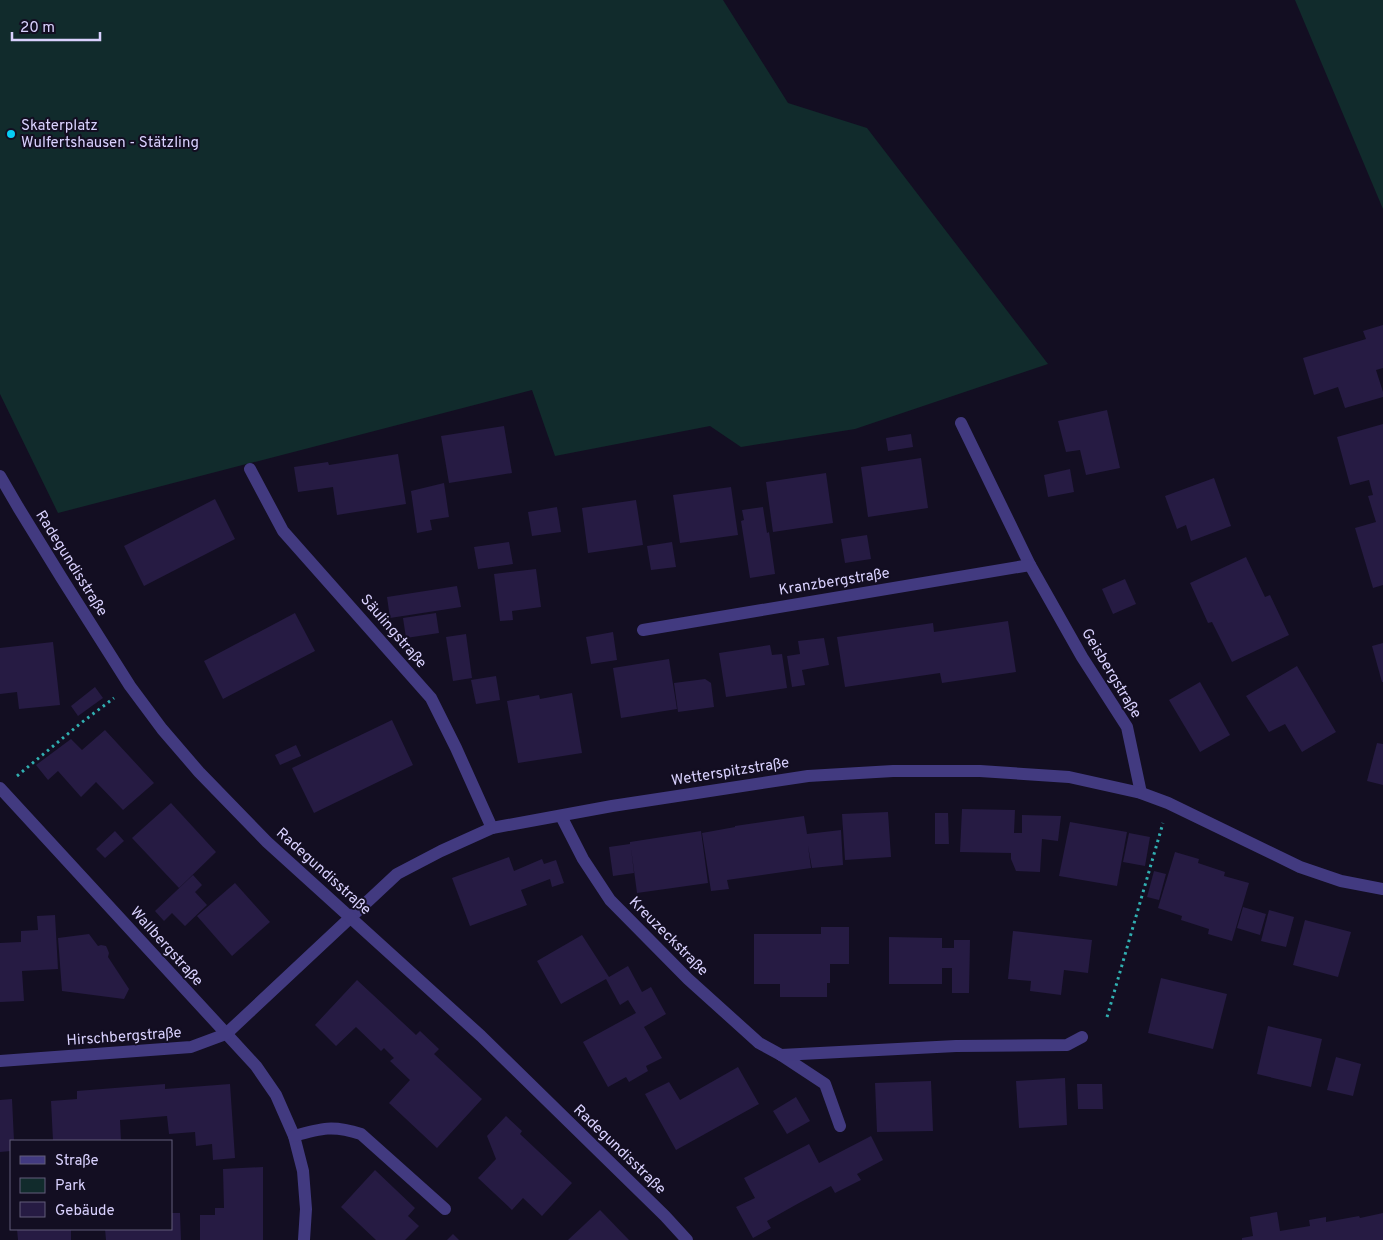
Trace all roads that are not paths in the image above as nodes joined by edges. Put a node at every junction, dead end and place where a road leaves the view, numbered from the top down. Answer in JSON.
{"nodes":[{"id":1,"x":961,"y":423,"type":"dead end"},
{"id":2,"x":250,"y":469,"type":"dead end"},
{"id":3,"x":0,"y":476,"type":"edge"},
{"id":4,"x":1030,"y":565,"type":"junction"},
{"id":5,"x":643,"y":630,"type":"dead end"},
{"id":6,"x":1,"y":789,"type":"edge"},
{"id":7,"x":1141,"y":793,"type":"junction"},
{"id":8,"x":561,"y":816,"type":"junction"},
{"id":9,"x":492,"y":828,"type":"junction"},
{"id":10,"x":1383,"y":888,"type":"edge"},
{"id":11,"x":350,"y":917,"type":"junction"},
{"id":12,"x":226,"y":1034,"type":"junction"},
{"id":13,"x":1082,"y":1037,"type":"dead end"},
{"id":14,"x":781,"y":1055,"type":"junction"},
{"id":15,"x":0,"y":1062,"type":"edge"},
{"id":16,"x":840,"y":1126,"type":"dead end"},
{"id":17,"x":294,"y":1136,"type":"junction"},
{"id":18,"x":445,"y":1209,"type":"dead end"},
{"id":19,"x":304,"y":1240,"type":"edge"},
{"id":20,"x":687,"y":1240,"type":"edge"}],
"edges":[{"from":1,"to":4,"type":"street","name":"Geisbergstraße"},
{"from":2,"to":9,"type":"street","name":"Säulingstraße"},
{"from":3,"to":11,"type":"street","name":"Radegundisstraße"},
{"from":4,"to":5,"type":"street","name":"Kranzbergstraße"},
{"from":4,"to":7,"type":"street","name":"Geisbergstraße"},
{"from":6,"to":12,"type":"street","name":"Wallbergstraße"},
{"from":7,"to":8,"type":"street","name":"Wetterspitzstraße"},
{"from":7,"to":10,"type":"street"},
{"from":8,"to":9,"type":"street","name":"Wetterspitzstraße"},
{"from":8,"to":14,"type":"street","name":"Kreuzeckstraße"},
{"from":9,"to":11,"type":"street","name":"Wetterspitzstraße"},
{"from":11,"to":12,"type":"street","name":"Hirschbergstraße"},
{"from":11,"to":20,"type":"street","name":"Radegundisstraße"},
{"from":12,"to":15,"type":"street","name":"Hirschbergstraße"},
{"from":12,"to":17,"type":"street","name":"Wallbergstraße"},
{"from":13,"to":14,"type":"street"},
{"from":14,"to":16,"type":"street","name":"Kreuzeckstraße"},
{"from":17,"to":18,"type":"street"},
{"from":17,"to":19,"type":"street","name":"Wallbergstraße"}]}
